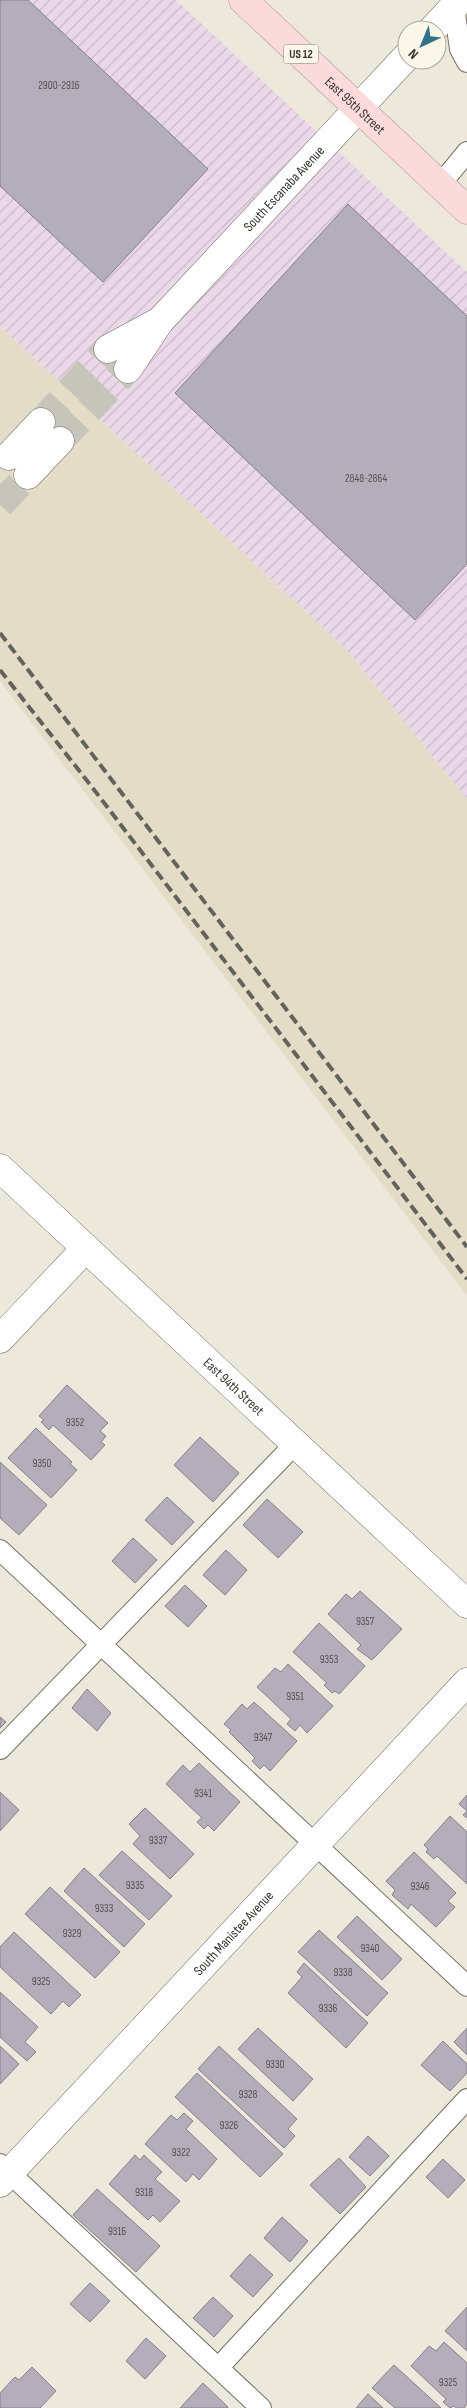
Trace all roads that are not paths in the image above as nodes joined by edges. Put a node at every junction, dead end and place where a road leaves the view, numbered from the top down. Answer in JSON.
{"nodes":[{"id":1,"x":243,"y":0,"type":"edge"},
{"id":2,"x":457,"y":4,"type":"edge"},
{"id":3,"x":442,"y":20,"type":"edge"},
{"id":4,"x":467,"y":62,"type":"edge"},
{"id":5,"x":397,"y":67,"type":"edge"},
{"id":6,"x":359,"y":107,"type":"junction"},
{"id":7,"x":467,"y":152,"type":"edge"},
{"id":8,"x":440,"y":185,"type":"junction"},
{"id":9,"x":467,"y":210,"type":"edge"},
{"id":10,"x":160,"y":321,"type":"junction"},
{"id":11,"x":108,"y":349,"type":"tunnel mouth"},
{"id":12,"x":128,"y":369,"type":"tunnel mouth"},
{"id":13,"x":41,"y":422,"type":"tunnel mouth"},
{"id":14,"x":60,"y":441,"type":"tunnel mouth"},
{"id":15,"x":9,"y":456,"type":"tunnel mouth"},
{"id":16,"x":28,"y":475,"type":"tunnel mouth"},
{"id":17,"x":0,"y":1168,"type":"edge"},
{"id":18,"x":86,"y":1248,"type":"junction"},
{"id":19,"x":0,"y":1339,"type":"edge"},
{"id":20,"x":294,"y":1444,"type":"junction"},
{"id":21,"x":0,"y":1550,"type":"edge"},
{"id":22,"x":467,"y":1604,"type":"edge"},
{"id":23,"x":100,"y":1643,"type":"junction"},
{"id":24,"x":467,"y":1682,"type":"edge"},
{"id":25,"x":0,"y":1749,"type":"edge"},
{"id":26,"x":316,"y":1845,"type":"junction"},
{"id":27,"x":467,"y":1986,"type":"edge"},
{"id":28,"x":467,"y":2099,"type":"edge"},
{"id":29,"x":3,"y":2173,"type":"edge"},
{"id":30,"x":218,"y":2368,"type":"junction"},
{"id":31,"x":261,"y":2408,"type":"edge"}],
"edges":[{"from":1,"to":6,"type":"main road","name":"East 95th Street","number":"US 12"},
{"from":2,"to":3,"type":"street"},
{"from":2,"to":4,"type":"lane"},
{"from":5,"to":6,"type":"street","name":"South Escanaba Avenue"},
{"from":6,"to":8,"type":"main road","name":"East 95th Street","number":"US 12"},
{"from":6,"to":10,"type":"street","name":"South Escanaba Avenue"},
{"from":7,"to":8,"type":"lane"},
{"from":8,"to":9,"type":"main road","name":"East 95th Street","number":"US 12"},
{"from":10,"to":11,"type":"street","name":"South Escanaba Avenue"},
{"from":10,"to":12,"type":"street","name":"South Escanaba Avenue"},
{"from":13,"to":15,"type":"street"},
{"from":14,"to":16,"type":"street"},
{"from":17,"to":18,"type":"street","name":"East 94th Street"},
{"from":18,"to":19,"type":"street"},
{"from":18,"to":20,"type":"street","name":"East 94th Street"},
{"from":20,"to":22,"type":"street","name":"East 94th Street"},
{"from":20,"to":23,"type":"lane"},
{"from":21,"to":23,"type":"lane"},
{"from":23,"to":25,"type":"lane"},
{"from":23,"to":26,"type":"lane"},
{"from":24,"to":26,"type":"street","name":"South Manistee Avenue"},
{"from":26,"to":27,"type":"lane"},
{"from":26,"to":29,"type":"street","name":"South Manistee Avenue"},
{"from":28,"to":30,"type":"lane"},
{"from":29,"to":30,"type":"lane"},
{"from":30,"to":31,"type":"lane"}]}
